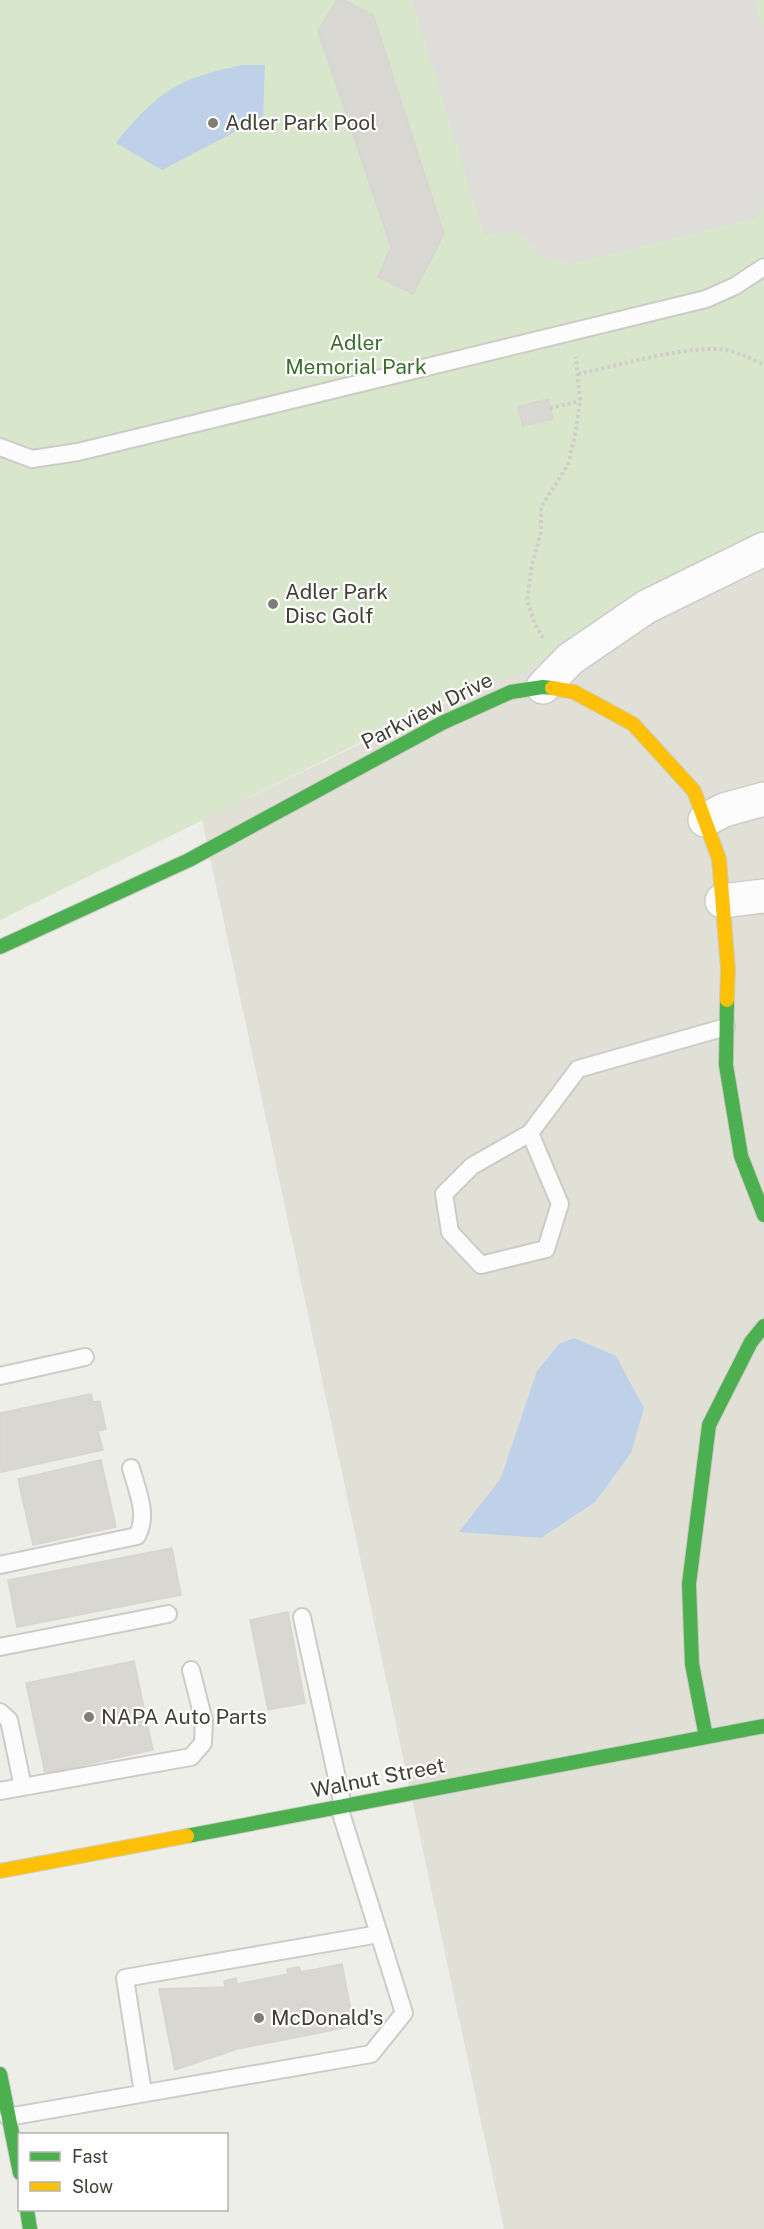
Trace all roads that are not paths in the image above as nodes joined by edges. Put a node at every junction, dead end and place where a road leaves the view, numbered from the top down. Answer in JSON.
{"nodes":[{"id":1,"x":764,"y":267,"type":"edge"},
{"id":2,"x":0,"y":447,"type":"edge"},
{"id":3,"x":764,"y":549,"type":"edge"},
{"id":4,"x":543,"y":687,"type":"junction"},
{"id":5,"x":764,"y":800,"type":"edge"},
{"id":6,"x":705,"y":820,"type":"junction"},
{"id":7,"x":764,"y":896,"type":"edge"},
{"id":8,"x":722,"y":901,"type":"junction"},
{"id":9,"x":0,"y":947,"type":"edge"},
{"id":10,"x":726,"y":1027,"type":"junction"},
{"id":11,"x":530,"y":1133,"type":"junction"},
{"id":12,"x":764,"y":1215,"type":"edge"},
{"id":13,"x":764,"y":1326,"type":"edge"},
{"id":14,"x":85,"y":1357,"type":"dead end"},
{"id":15,"x":0,"y":1376,"type":"edge"},
{"id":16,"x":131,"y":1468,"type":"dead end"},
{"id":17,"x":0,"y":1565,"type":"edge"},
{"id":18,"x":168,"y":1614,"type":"dead end"},
{"id":19,"x":302,"y":1617,"type":"dead end"},
{"id":20,"x":0,"y":1647,"type":"edge"},
{"id":21,"x":191,"y":1670,"type":"dead end"},
{"id":22,"x":0,"y":1712,"type":"edge"},
{"id":23,"x":764,"y":1726,"type":"edge"},
{"id":24,"x":706,"y":1737,"type":"junction"},
{"id":25,"x":23,"y":1787,"type":"junction"},
{"id":26,"x":0,"y":1791,"type":"edge"},
{"id":27,"x":341,"y":1806,"type":"junction"},
{"id":28,"x":0,"y":1871,"type":"edge"},
{"id":29,"x":379,"y":1934,"type":"junction"},
{"id":30,"x":0,"y":2074,"type":"edge"},
{"id":31,"x":143,"y":2093,"type":"junction"},
{"id":32,"x":8,"y":2116,"type":"junction"},
{"id":33,"x":18,"y":2164,"type":"edge"},
{"id":34,"x":27,"y":2211,"type":"edge"},
{"id":35,"x":30,"y":2229,"type":"edge"}],
"edges":[{"from":1,"to":2,"type":"lane"},
{"from":3,"to":4,"type":"street"},
{"from":4,"to":6,"type":"street","name":"Parkview Drive"},
{"from":4,"to":9,"type":"street","name":"Parkview Drive"},
{"from":5,"to":6,"type":"street"},
{"from":6,"to":8,"type":"street","name":"Parkview Drive"},
{"from":7,"to":8,"type":"street"},
{"from":8,"to":10,"type":"street","name":"Parkview Drive"},
{"from":10,"to":11,"type":"lane"},
{"from":10,"to":12,"type":"street","name":"Parkview Drive"},
{"from":11,"to":11,"type":"lane"},
{"from":13,"to":24,"type":"street"},
{"from":14,"to":15,"type":"lane"},
{"from":16,"to":17,"type":"lane"},
{"from":18,"to":20,"type":"lane"},
{"from":19,"to":27,"type":"lane"},
{"from":21,"to":25,"type":"lane"},
{"from":22,"to":25,"type":"lane"},
{"from":23,"to":24,"type":"street","name":"Walnut Street"},
{"from":24,"to":27,"type":"street","name":"Walnut Street"},
{"from":25,"to":26,"type":"lane"},
{"from":27,"to":28,"type":"street","name":"Walnut Street"},
{"from":27,"to":29,"type":"lane"},
{"from":29,"to":31,"type":"lane"},
{"from":29,"to":31,"type":"lane"},
{"from":30,"to":32,"type":"street"},
{"from":31,"to":32,"type":"lane"},
{"from":32,"to":33,"type":"street"},
{"from":34,"to":35,"type":"street"}]}
